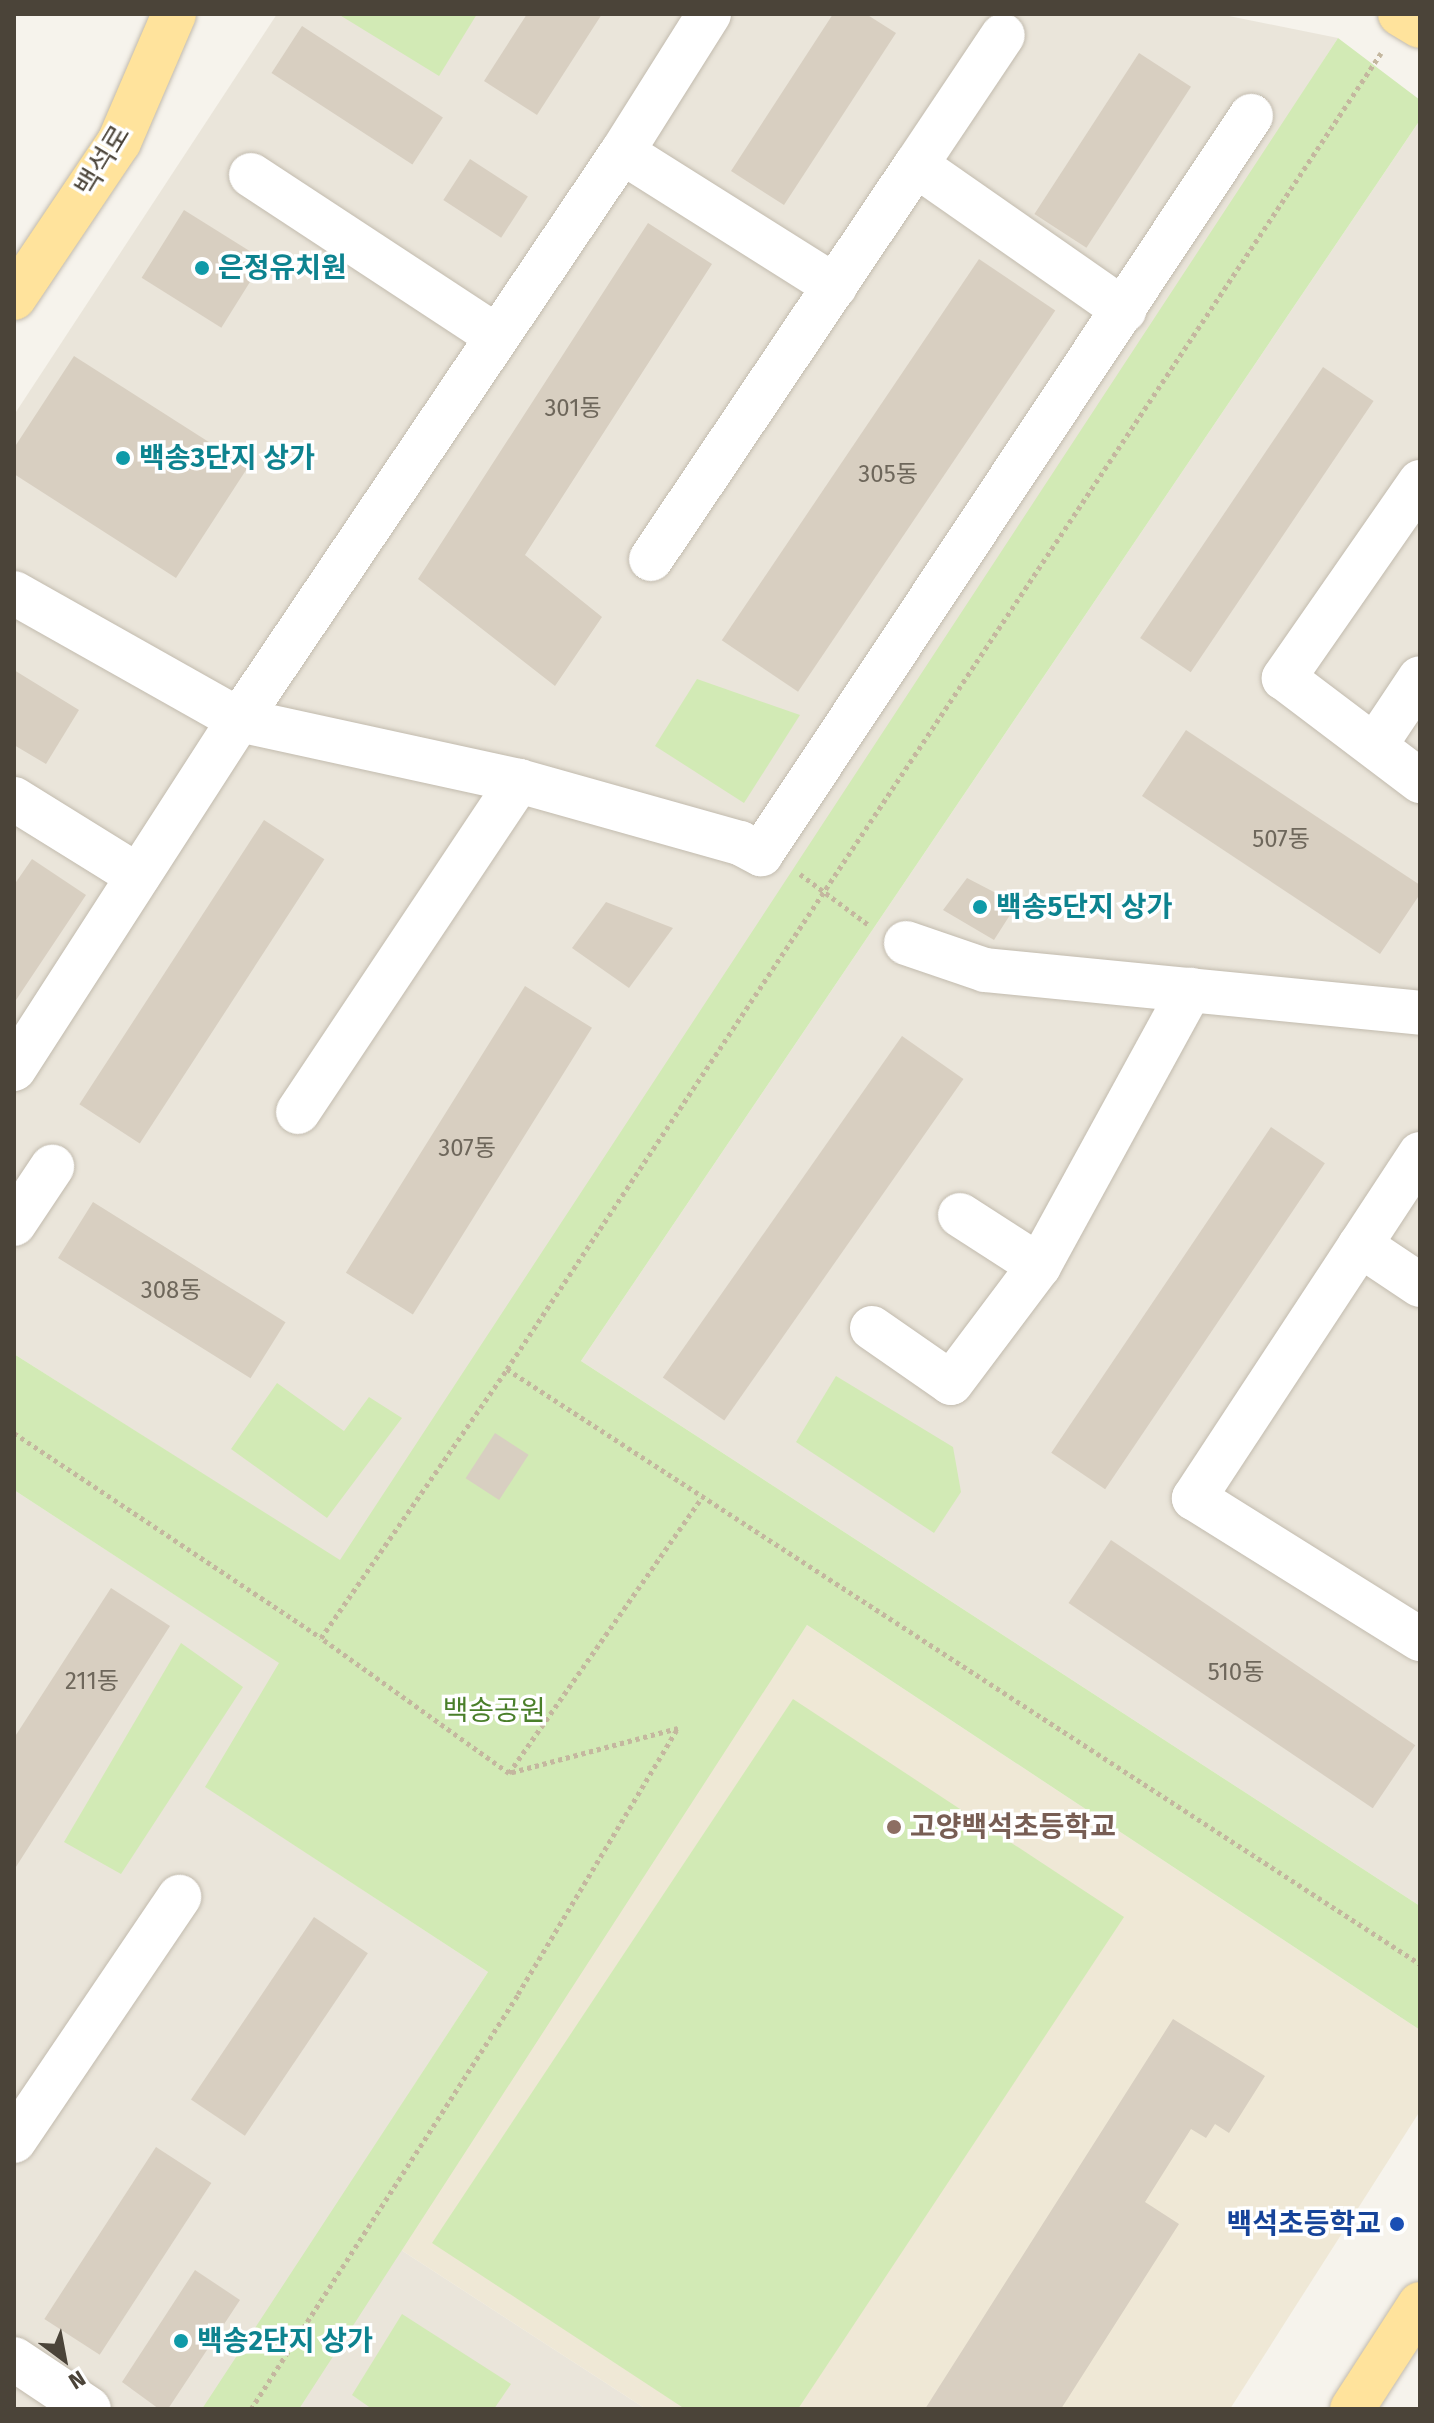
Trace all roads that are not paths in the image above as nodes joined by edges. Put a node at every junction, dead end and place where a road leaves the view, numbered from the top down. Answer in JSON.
{"nodes":[{"id":1,"x":174,"y":14,"type":"edge"},
{"id":2,"x":709,"y":14,"type":"edge"},
{"id":3,"x":1420,"y":26,"type":"edge"},
{"id":4,"x":1392,"y":31,"type":"edge"},
{"id":5,"x":1003,"y":35,"type":"dead end"},
{"id":6,"x":1251,"y":116,"type":"dead end"},
{"id":7,"x":622,"y":152,"type":"junction"},
{"id":8,"x":916,"y":165,"type":"junction"},
{"id":9,"x":251,"y":175,"type":"dead end"},
{"id":10,"x":835,"y":286,"type":"junction"},
{"id":11,"x":14,"y":298,"type":"edge"},
{"id":12,"x":1124,"y":310,"type":"junction"},
{"id":13,"x":496,"y":336,"type":"junction"},
{"id":14,"x":1420,"y":482,"type":"edge"},
{"id":15,"x":651,"y":559,"type":"dead end"},
{"id":16,"x":14,"y":593,"type":"edge"},
{"id":17,"x":1420,"y":678,"type":"edge"},
{"id":18,"x":239,"y":720,"type":"junction"},
{"id":19,"x":1376,"y":744,"type":"junction"},
{"id":20,"x":519,"y":781,"type":"junction"},
{"id":21,"x":1420,"y":781,"type":"edge"},
{"id":22,"x":14,"y":799,"type":"edge"},
{"id":23,"x":138,"y":876,"type":"junction"},
{"id":24,"x":906,"y":943,"type":"road end"},
{"id":25,"x":1190,"y":990,"type":"junction"},
{"id":26,"x":1420,"y":1013,"type":"edge"},
{"id":27,"x":14,"y":1069,"type":"edge"},
{"id":28,"x":298,"y":1112,"type":"dead end"},
{"id":29,"x":1420,"y":1154,"type":"edge"},
{"id":30,"x":52,"y":1167,"type":"dead end"},
{"id":31,"x":960,"y":1215,"type":"dead end"},
{"id":32,"x":14,"y":1224,"type":"edge"},
{"id":33,"x":1360,"y":1245,"type":"junction"},
{"id":34,"x":1039,"y":1266,"type":"junction"},
{"id":35,"x":1420,"y":1285,"type":"edge"},
{"id":36,"x":872,"y":1328,"type":"dead end"},
{"id":37,"x":1420,"y":1639,"type":"edge"},
{"id":38,"x":179,"y":1897,"type":"dead end"},
{"id":39,"x":14,"y":2141,"type":"edge"},
{"id":40,"x":1420,"y":2304,"type":"edge"},
{"id":41,"x":14,"y":2359,"type":"edge"},
{"id":42,"x":89,"y":2409,"type":"edge"},
{"id":43,"x":1352,"y":2409,"type":"edge"}],
"edges":[{"from":1,"to":11,"type":"main road","name":"백석로"},
{"from":2,"to":7,"type":"lane"},
{"from":3,"to":4,"type":"main road"},
{"from":5,"to":8,"type":"lane"},
{"from":6,"to":12,"type":"lane"},
{"from":7,"to":10,"type":"lane"},
{"from":7,"to":13,"type":"lane"},
{"from":8,"to":10,"type":"lane"},
{"from":8,"to":12,"type":"lane"},
{"from":9,"to":13,"type":"lane"},
{"from":10,"to":15,"type":"lane"},
{"from":12,"to":20,"type":"lane"},
{"from":13,"to":18,"type":"lane"},
{"from":14,"to":19,"type":"lane"},
{"from":16,"to":18,"type":"lane"},
{"from":17,"to":19,"type":"lane"},
{"from":18,"to":20,"type":"lane"},
{"from":18,"to":23,"type":"lane"},
{"from":19,"to":21,"type":"lane"},
{"from":20,"to":28,"type":"lane"},
{"from":22,"to":23,"type":"lane"},
{"from":23,"to":27,"type":"lane"},
{"from":24,"to":25,"type":"lane"},
{"from":25,"to":26,"type":"lane"},
{"from":25,"to":34,"type":"lane"},
{"from":29,"to":33,"type":"lane"},
{"from":30,"to":32,"type":"lane"},
{"from":31,"to":34,"type":"lane"},
{"from":33,"to":35,"type":"lane"},
{"from":33,"to":37,"type":"lane"},
{"from":34,"to":36,"type":"lane"},
{"from":38,"to":39,"type":"lane"},
{"from":40,"to":43,"type":"main road"},
{"from":41,"to":42,"type":"lane"}]}
